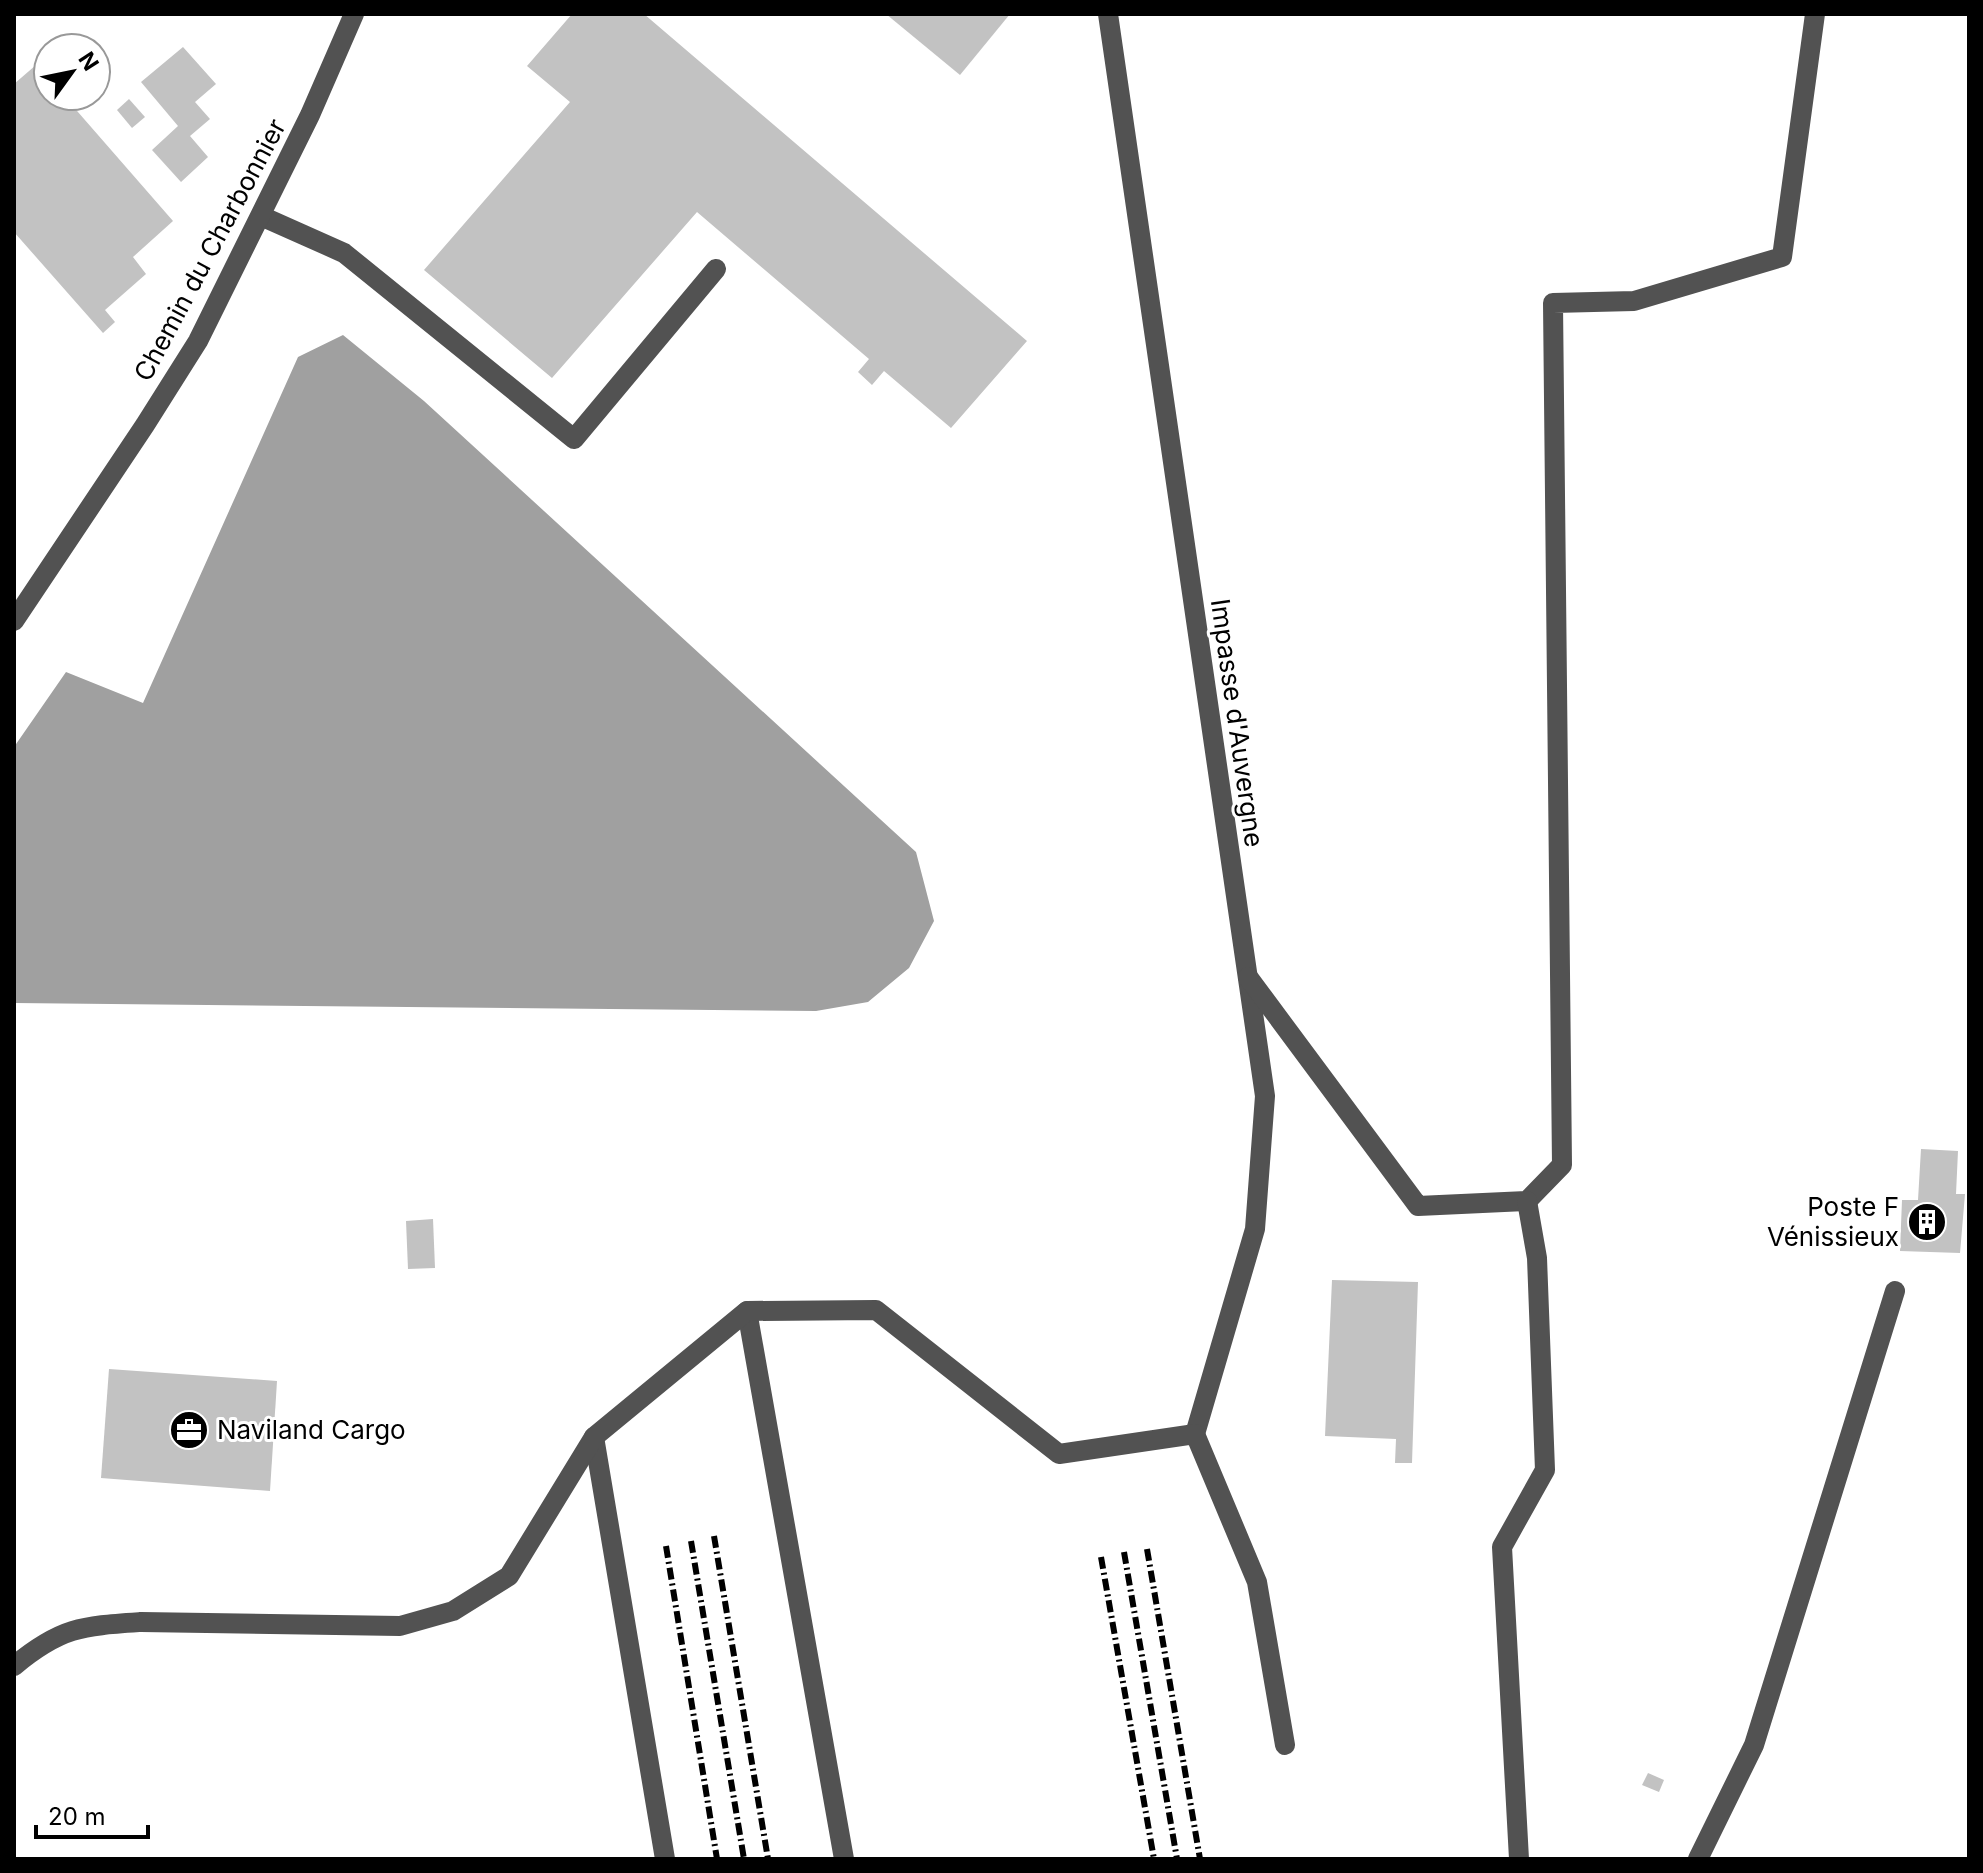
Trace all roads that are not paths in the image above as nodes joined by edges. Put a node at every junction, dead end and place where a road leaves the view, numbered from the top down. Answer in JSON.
{"nodes":[{"id":1,"x":354,"y":14,"type":"edge"},
{"id":2,"x":1108,"y":14,"type":"edge"},
{"id":3,"x":1815,"y":14,"type":"edge"},
{"id":4,"x":261,"y":216,"type":"junction"},
{"id":5,"x":716,"y":269,"type":"dead end"},
{"id":6,"x":14,"y":621,"type":"edge"},
{"id":7,"x":1248,"y":977,"type":"junction"},
{"id":8,"x":1527,"y":1201,"type":"junction"},
{"id":9,"x":1895,"y":1291,"type":"dead end"},
{"id":10,"x":747,"y":1311,"type":"junction"},
{"id":11,"x":1195,"y":1434,"type":"junction"},
{"id":12,"x":594,"y":1437,"type":"junction"},
{"id":13,"x":14,"y":1666,"type":"edge"},
{"id":14,"x":1285,"y":1745,"type":"dead end"},
{"id":15,"x":665,"y":1859,"type":"edge"},
{"id":16,"x":844,"y":1859,"type":"edge"},
{"id":17,"x":1519,"y":1859,"type":"edge"},
{"id":18,"x":1698,"y":1859,"type":"edge"}],
"edges":[{"from":1,"to":4,"type":"street","name":"Chemin du Charbonnier"},
{"from":2,"to":7,"type":"street","name":"Impasse d'Auvergne"},
{"from":3,"to":8,"type":"street"},
{"from":4,"to":5,"type":"street"},
{"from":4,"to":6,"type":"street","name":"Chemin du Charbonnier"},
{"from":7,"to":8,"type":"street"},
{"from":7,"to":11,"type":"street","name":"Impasse d'Auvergne"},
{"from":8,"to":17,"type":"street"},
{"from":9,"to":18,"type":"street"},
{"from":10,"to":11,"type":"street"},
{"from":10,"to":12,"type":"street"},
{"from":10,"to":16,"type":"street"},
{"from":11,"to":14,"type":"street"},
{"from":12,"to":13,"type":"street"},
{"from":12,"to":15,"type":"street"}]}
